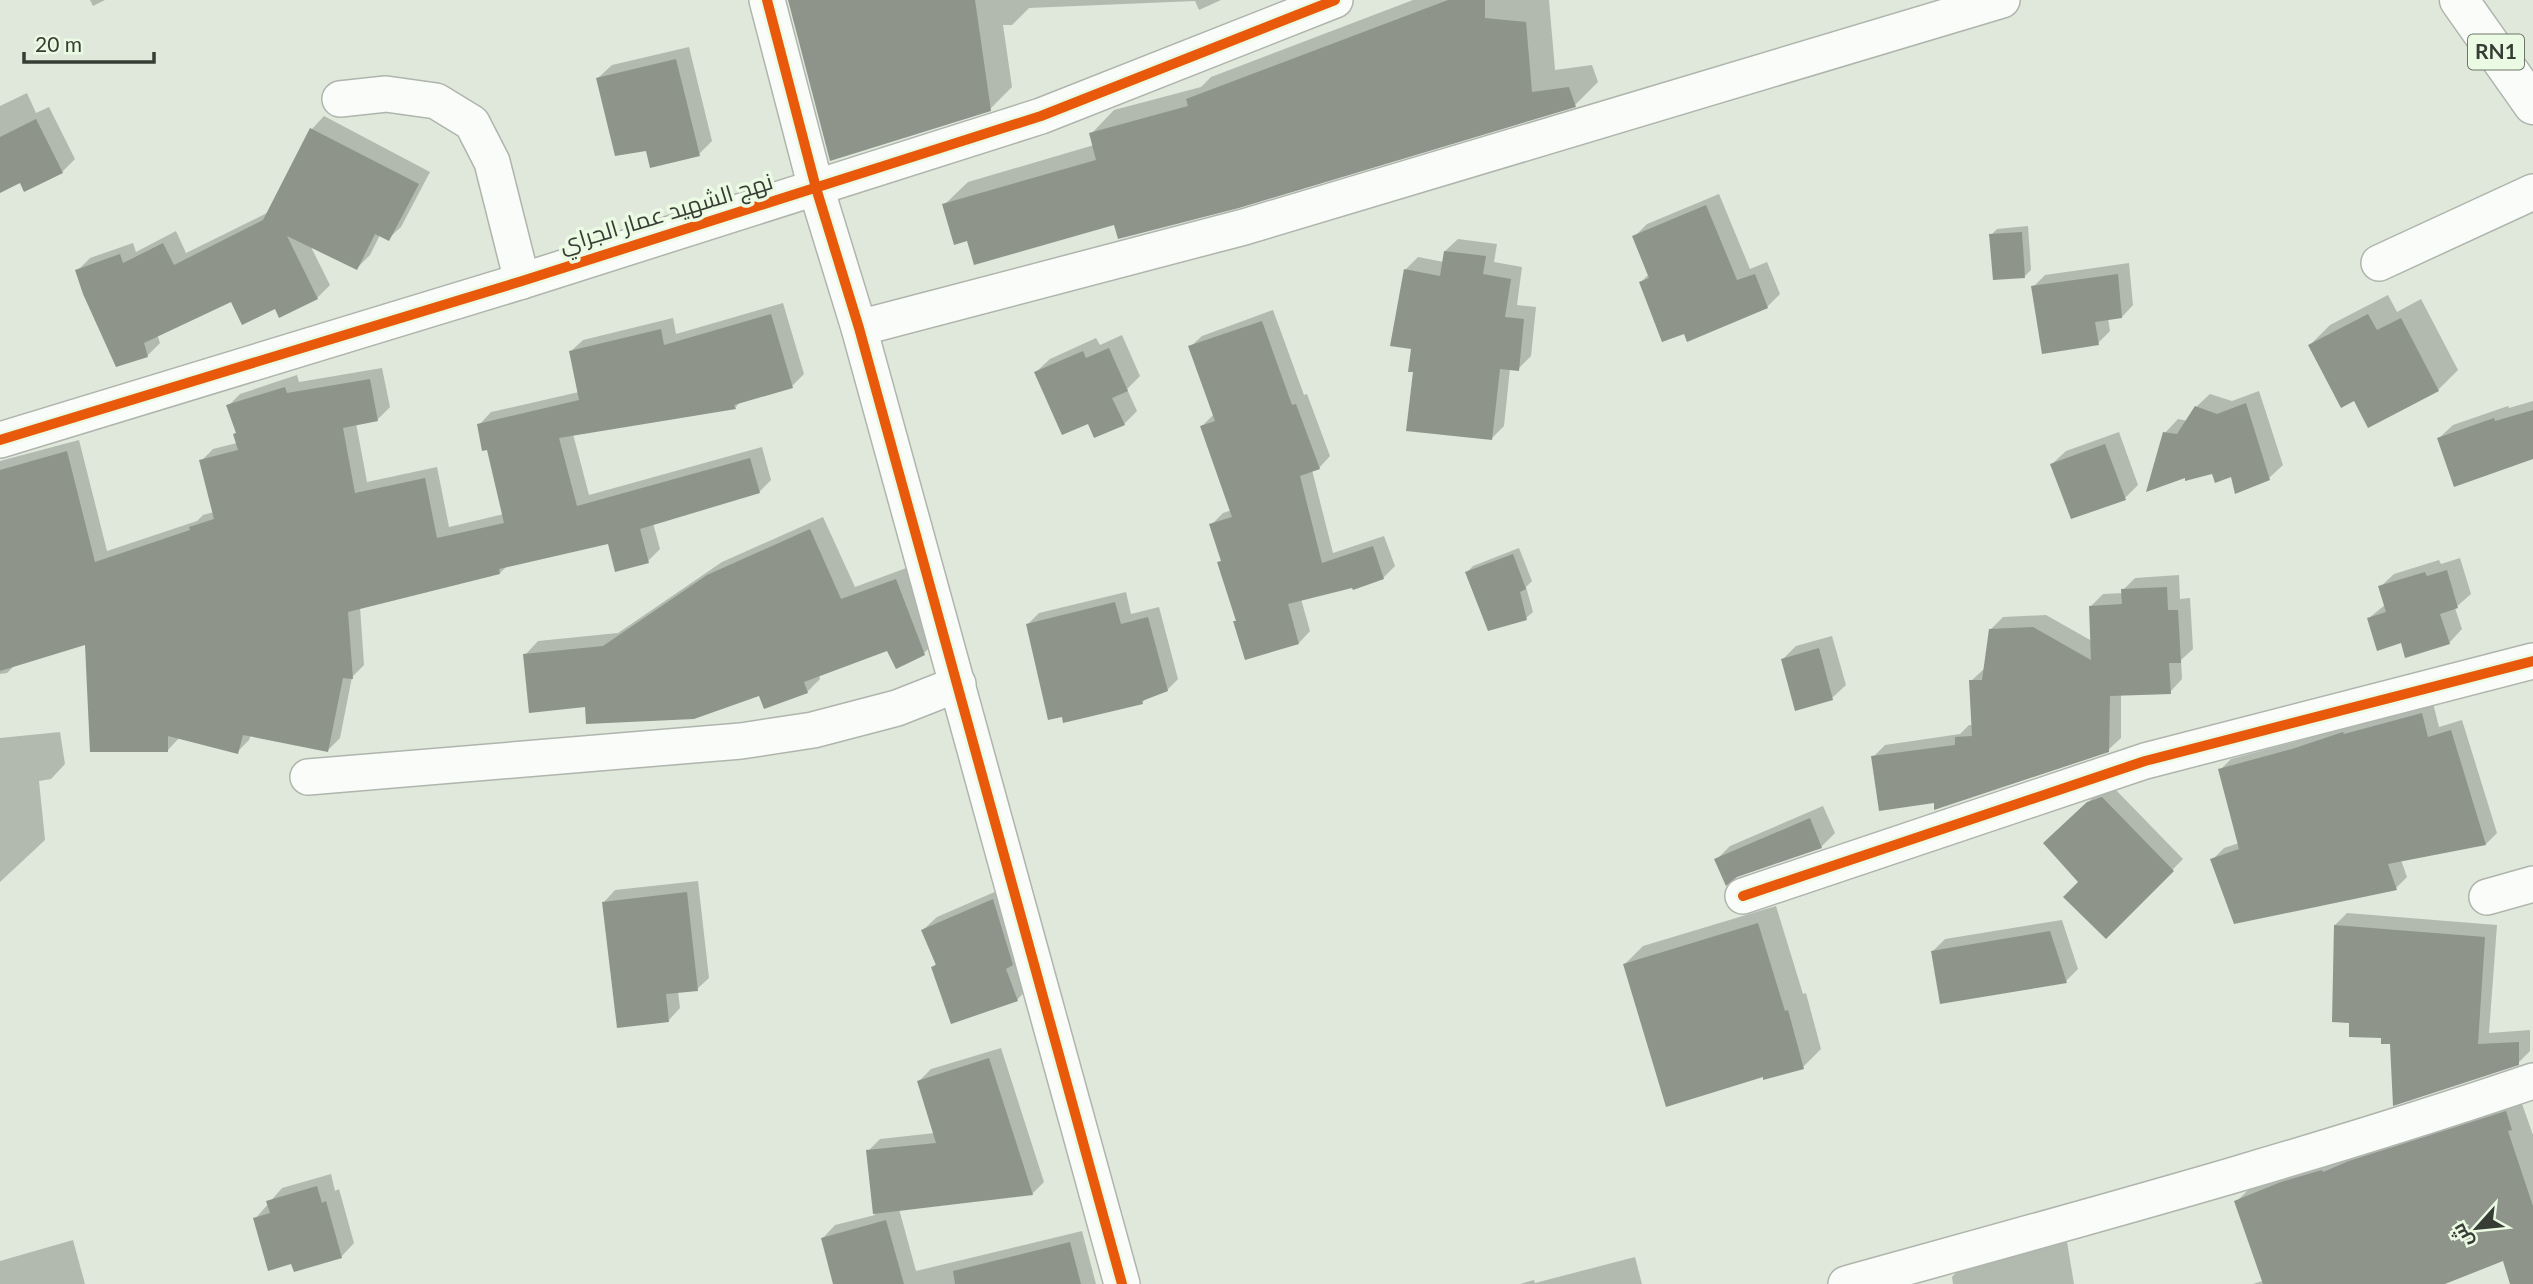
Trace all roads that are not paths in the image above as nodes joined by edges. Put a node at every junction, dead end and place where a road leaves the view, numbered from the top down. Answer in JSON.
{"nodes":[{"id":1,"x":767,"y":0,"type":"edge"},
{"id":2,"x":1335,"y":0,"type":"edge"},
{"id":3,"x":2002,"y":0,"type":"edge"},
{"id":4,"x":2459,"y":0,"type":"edge"},
{"id":5,"x":340,"y":99,"type":"dead end"},
{"id":6,"x":2533,"y":105,"type":"edge"},
{"id":7,"x":816,"y":188,"type":"junction"},
{"id":8,"x":2533,"y":192,"type":"edge"},
{"id":9,"x":2379,"y":263,"type":"dead end"},
{"id":10,"x":522,"y":281,"type":"junction"},
{"id":11,"x":859,"y":328,"type":"junction"},
{"id":12,"x":0,"y":440,"type":"edge"},
{"id":13,"x":2533,"y":660,"type":"edge"},
{"id":14,"x":958,"y":684,"type":"junction"},
{"id":15,"x":308,"y":777,"type":"dead end"},
{"id":16,"x":2533,"y":884,"type":"edge"},
{"id":17,"x":1743,"y":896,"type":"dead end"},
{"id":18,"x":2487,"y":897,"type":"dead end"},
{"id":19,"x":2533,"y":1081,"type":"edge"},
{"id":20,"x":1122,"y":1284,"type":"edge"},
{"id":21,"x":1846,"y":1284,"type":"edge"}],
"edges":[{"from":1,"to":7,"type":"street"},
{"from":2,"to":7,"type":"street","name":"نهج الشهيد عمار الجراي"},
{"from":3,"to":11,"type":"street"},
{"from":4,"to":6,"type":"main road","number":"RN1"},
{"from":5,"to":10,"type":"street"},
{"from":7,"to":10,"type":"street","name":"نهج الشهيد عمار الجراي"},
{"from":7,"to":11,"type":"street"},
{"from":8,"to":9,"type":"street"},
{"from":10,"to":12,"type":"street","name":"نهج الشهيد عمار الجراي"},
{"from":11,"to":14,"type":"street"},
{"from":13,"to":17,"type":"street"},
{"from":14,"to":15,"type":"street"},
{"from":14,"to":20,"type":"street"},
{"from":16,"to":18,"type":"street"},
{"from":19,"to":21,"type":"street"}]}
